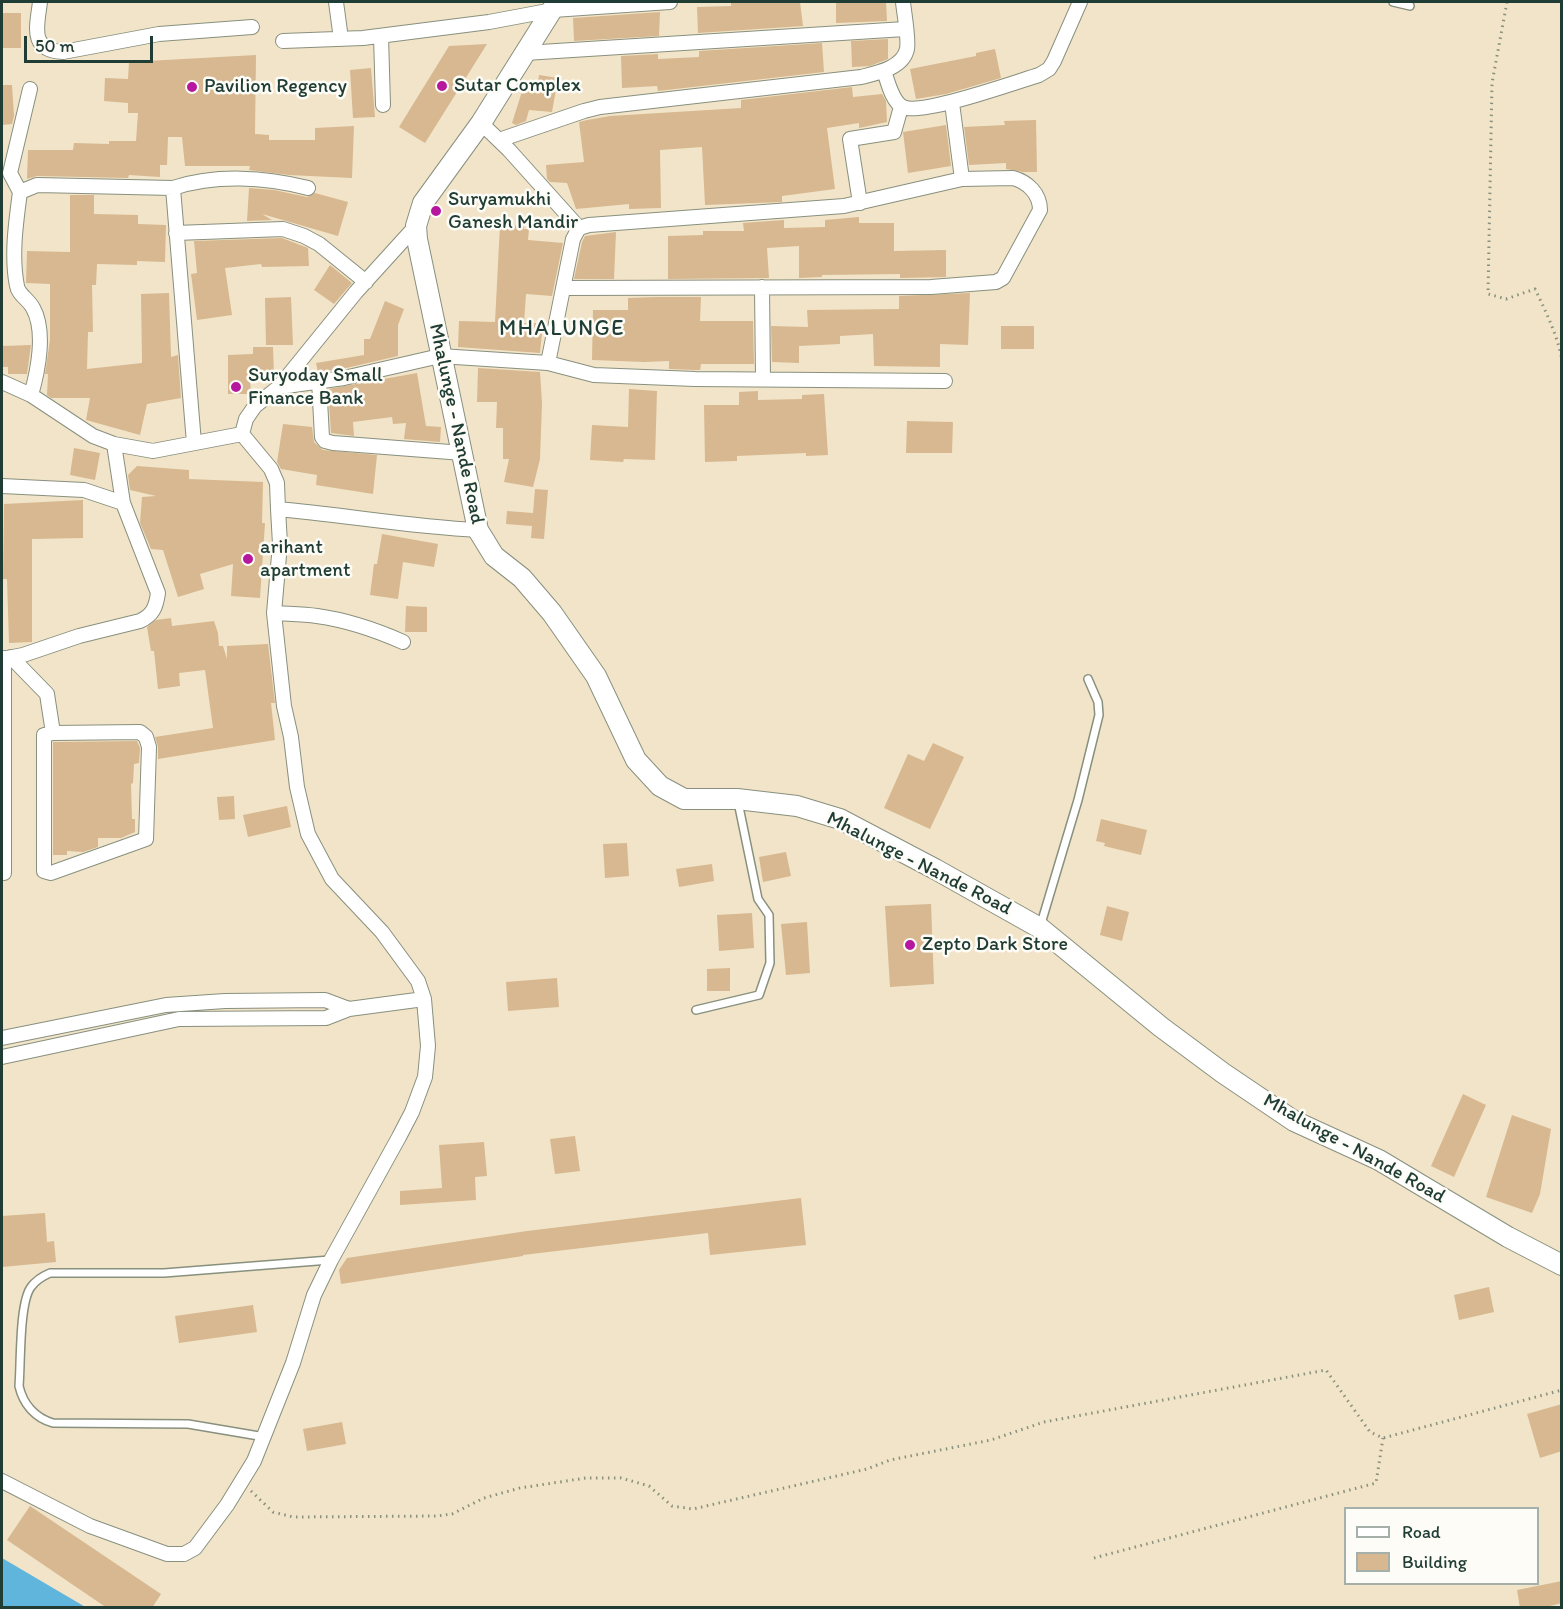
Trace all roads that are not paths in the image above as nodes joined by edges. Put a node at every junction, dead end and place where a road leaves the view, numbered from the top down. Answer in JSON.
{"nodes":[{"id":1,"x":40,"y":2,"type":"edge"},
{"id":2,"x":336,"y":2,"type":"edge"},
{"id":3,"x":670,"y":2,"type":"edge"},
{"id":4,"x":903,"y":2,"type":"edge"},
{"id":5,"x":1080,"y":2,"type":"edge"},
{"id":6,"x":1393,"y":2,"type":"edge"},
{"id":7,"x":555,"y":6,"type":"edge"},
{"id":8,"x":1410,"y":6,"type":"dead end"},
{"id":9,"x":252,"y":27,"type":"dead end"},
{"id":10,"x":905,"y":29,"type":"junction"},
{"id":11,"x":381,"y":36,"type":"junction"},
{"id":12,"x":341,"y":39,"type":"junction"},
{"id":13,"x":283,"y":41,"type":"dead end"},
{"id":14,"x":525,"y":53,"type":"junction"},
{"id":15,"x":884,"y":71,"type":"junction"},
{"id":16,"x":30,"y":89,"type":"dead end"},
{"id":17,"x":952,"y":103,"type":"junction"},
{"id":18,"x":383,"y":105,"type":"dead end"},
{"id":19,"x":902,"y":107,"type":"junction"},
{"id":20,"x":481,"y":123,"type":"junction"},
{"id":21,"x":499,"y":140,"type":"junction"},
{"id":22,"x":962,"y":179,"type":"junction"},
{"id":23,"x":173,"y":188,"type":"junction"},
{"id":24,"x":308,"y":188,"type":"dead end"},
{"id":25,"x":20,"y":192,"type":"junction"},
{"id":26,"x":860,"y":203,"type":"junction"},
{"id":27,"x":416,"y":226,"type":"junction"},
{"id":28,"x":579,"y":228,"type":"junction"},
{"id":29,"x":176,"y":233,"type":"junction"},
{"id":30,"x":366,"y":282,"type":"junction"},
{"id":31,"x":762,"y":287,"type":"junction"},
{"id":32,"x":563,"y":288,"type":"junction"},
{"id":33,"x":440,"y":356,"type":"junction"},
{"id":34,"x":548,"y":363,"type":"junction"},
{"id":35,"x":763,"y":380,"type":"junction"},
{"id":36,"x":319,"y":381,"type":"junction"},
{"id":37,"x":945,"y":381,"type":"dead end"},
{"id":38,"x":2,"y":382,"type":"edge"},
{"id":39,"x":279,"y":387,"type":"junction"},
{"id":40,"x":32,"y":395,"type":"junction"},
{"id":41,"x":242,"y":434,"type":"junction"},
{"id":42,"x":194,"y":443,"type":"junction"},
{"id":43,"x":114,"y":444,"type":"junction"},
{"id":44,"x":463,"y":453,"type":"junction"},
{"id":45,"x":2,"y":486,"type":"edge"},
{"id":46,"x":123,"y":502,"type":"junction"},
{"id":47,"x":278,"y":509,"type":"junction"},
{"id":48,"x":478,"y":530,"type":"junction"},
{"id":49,"x":274,"y":614,"type":"junction"},
{"id":50,"x":403,"y":642,"type":"dead end"},
{"id":51,"x":5,"y":658,"type":"edge"},
{"id":52,"x":1088,"y":679,"type":"dead end"},
{"id":53,"x":53,"y":733,"type":"junction"},
{"id":54,"x":737,"y":799,"type":"junction"},
{"id":55,"x":4,"y":873,"type":"dead end"},
{"id":56,"x":1040,"y":928,"type":"junction"},
{"id":57,"x":424,"y":999,"type":"junction"},
{"id":58,"x":349,"y":1009,"type":"junction"},
{"id":59,"x":696,"y":1010,"type":"dead end"},
{"id":60,"x":2,"y":1038,"type":"edge"},
{"id":61,"x":2,"y":1057,"type":"edge"},
{"id":62,"x":331,"y":1260,"type":"junction"},
{"id":63,"x":1562,"y":1265,"type":"edge"},
{"id":64,"x":265,"y":1437,"type":"junction"},
{"id":65,"x":2,"y":1481,"type":"edge"}],
"edges":[{"from":1,"to":9,"type":"street"},
{"from":2,"to":12,"type":"street"},
{"from":3,"to":7,"type":"street"},
{"from":4,"to":10,"type":"street"},
{"from":5,"to":17,"type":"street"},
{"from":6,"to":8,"type":"lane"},
{"from":7,"to":11,"type":"street"},
{"from":7,"to":14,"type":"main road"},
{"from":10,"to":14,"type":"street"},
{"from":10,"to":15,"type":"street"},
{"from":11,"to":12,"type":"street"},
{"from":11,"to":18,"type":"street"},
{"from":12,"to":13,"type":"street"},
{"from":14,"to":20,"type":"main road"},
{"from":15,"to":19,"type":"street"},
{"from":15,"to":21,"type":"street"},
{"from":16,"to":25,"type":"street"},
{"from":17,"to":19,"type":"street"},
{"from":17,"to":22,"type":"street"},
{"from":19,"to":26,"type":"street"},
{"from":20,"to":21,"type":"street"},
{"from":20,"to":27,"type":"main road"},
{"from":21,"to":28,"type":"street"},
{"from":22,"to":26,"type":"street"},
{"from":22,"to":31,"type":"street"},
{"from":23,"to":24,"type":"street"},
{"from":23,"to":25,"type":"street"},
{"from":23,"to":29,"type":"street"},
{"from":25,"to":40,"type":"street"},
{"from":26,"to":28,"type":"street"},
{"from":27,"to":30,"type":"street"},
{"from":27,"to":33,"type":"main road","name":"Mhalunge - Nande Road"},
{"from":28,"to":32,"type":"street"},
{"from":29,"to":30,"type":"street"},
{"from":29,"to":42,"type":"street"},
{"from":30,"to":39,"type":"street"},
{"from":31,"to":32,"type":"street"},
{"from":31,"to":35,"type":"street"},
{"from":32,"to":34,"type":"street"},
{"from":33,"to":34,"type":"street"},
{"from":33,"to":36,"type":"street"},
{"from":33,"to":44,"type":"main road","name":"Mhalunge - Nande Road"},
{"from":34,"to":35,"type":"street"},
{"from":35,"to":37,"type":"street"},
{"from":36,"to":39,"type":"street"},
{"from":36,"to":44,"type":"street"},
{"from":38,"to":40,"type":"street"},
{"from":39,"to":41,"type":"street"},
{"from":40,"to":43,"type":"street"},
{"from":41,"to":42,"type":"street"},
{"from":41,"to":47,"type":"street"},
{"from":42,"to":43,"type":"street"},
{"from":43,"to":46,"type":"street"},
{"from":44,"to":48,"type":"main road","name":"Mhalunge - Nande Road"},
{"from":45,"to":46,"type":"street"},
{"from":46,"to":51,"type":"street"},
{"from":47,"to":48,"type":"street"},
{"from":47,"to":49,"type":"street"},
{"from":48,"to":54,"type":"main road","name":"Mhalunge - Nande Road"},
{"from":49,"to":50,"type":"street"},
{"from":49,"to":57,"type":"street"},
{"from":51,"to":53,"type":"street"},
{"from":51,"to":55,"type":"street"},
{"from":52,"to":56,"type":"lane"},
{"from":53,"to":53,"type":"street"},
{"from":54,"to":56,"type":"main road","name":"Mhalunge - Nande Road"},
{"from":54,"to":59,"type":"lane"},
{"from":56,"to":63,"type":"main road","name":"Mhalunge - Nande Road"},
{"from":57,"to":58,"type":"street"},
{"from":57,"to":62,"type":"street"},
{"from":58,"to":60,"type":"street"},
{"from":58,"to":61,"type":"street"},
{"from":62,"to":64,"type":"street"},
{"from":62,"to":64,"type":"lane"},
{"from":64,"to":65,"type":"street"}]}
